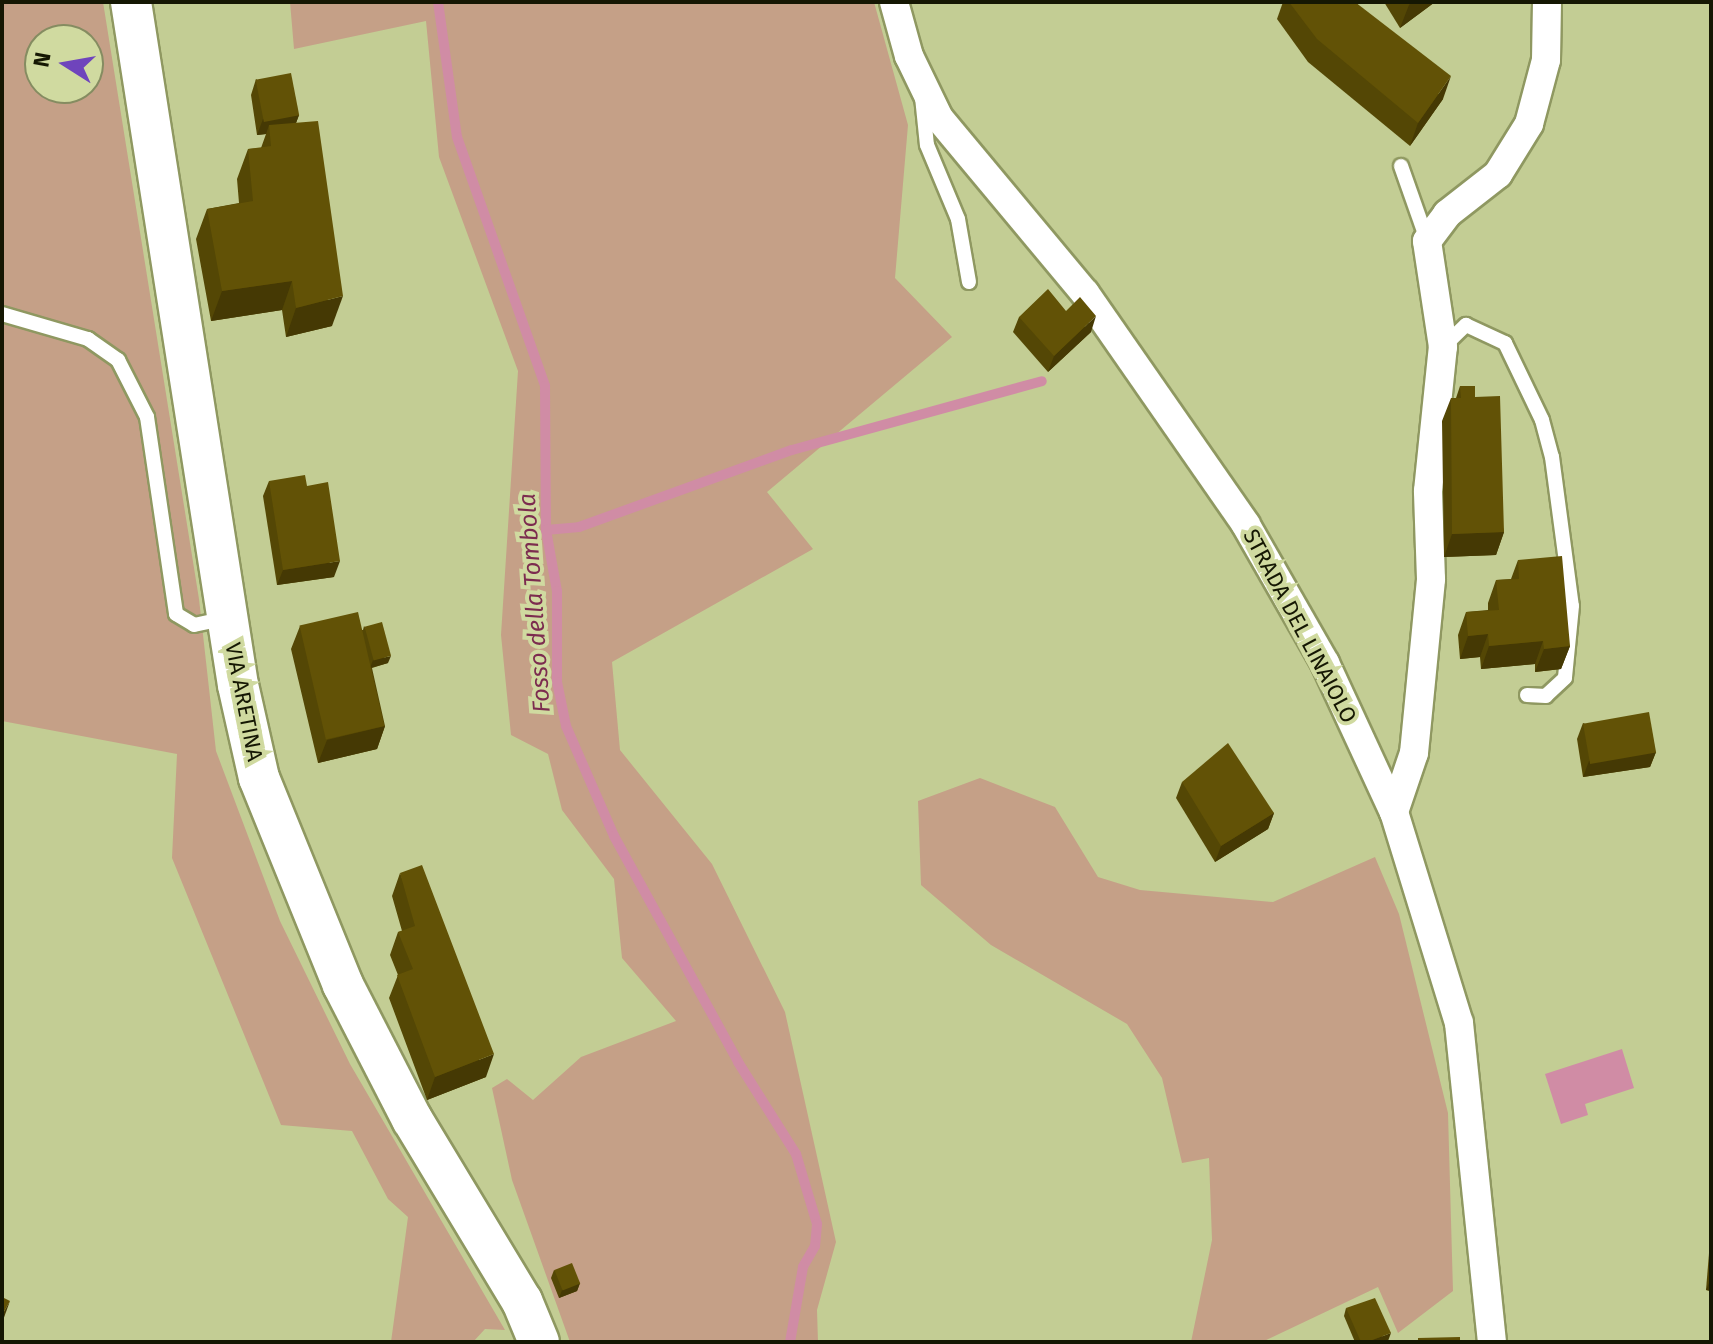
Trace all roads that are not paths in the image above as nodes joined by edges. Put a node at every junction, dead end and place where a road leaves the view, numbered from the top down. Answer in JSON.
{"nodes":[{"id":1,"x":131,"y":2,"type":"edge"},
{"id":2,"x":894,"y":2,"type":"edge"},
{"id":3,"x":1547,"y":2,"type":"edge"},
{"id":4,"x":922,"y":89,"type":"junction"},
{"id":5,"x":1401,"y":166,"type":"dead end"},
{"id":6,"x":1427,"y":241,"type":"junction"},
{"id":7,"x":969,"y":282,"type":"dead end"},
{"id":8,"x":2,"y":314,"type":"edge"},
{"id":9,"x":1443,"y":347,"type":"junction"},
{"id":10,"x":227,"y":617,"type":"junction"},
{"id":11,"x":1527,"y":695,"type":"dead end"},
{"id":12,"x":1394,"y":812,"type":"junction"},
{"id":13,"x":539,"y":1342,"type":"edge"},
{"id":14,"x":1492,"y":1342,"type":"edge"}],
"edges":[{"from":1,"to":10,"type":"main road","name":"VIA ARETINA"},
{"from":2,"to":4,"type":"street","name":"STRADA DEL LINAIOLO"},
{"from":3,"to":6,"type":"street"},
{"from":4,"to":7,"type":"lane"},
{"from":4,"to":12,"type":"street","name":"STRADA DEL LINAIOLO"},
{"from":5,"to":6,"type":"lane"},
{"from":6,"to":9,"type":"street"},
{"from":8,"to":10,"type":"lane"},
{"from":9,"to":11,"type":"lane"},
{"from":9,"to":12,"type":"street"},
{"from":10,"to":13,"type":"main road","name":"VIA ARETINA"},
{"from":12,"to":14,"type":"street","name":"STRADA DEL LINAIOLO"}]}
